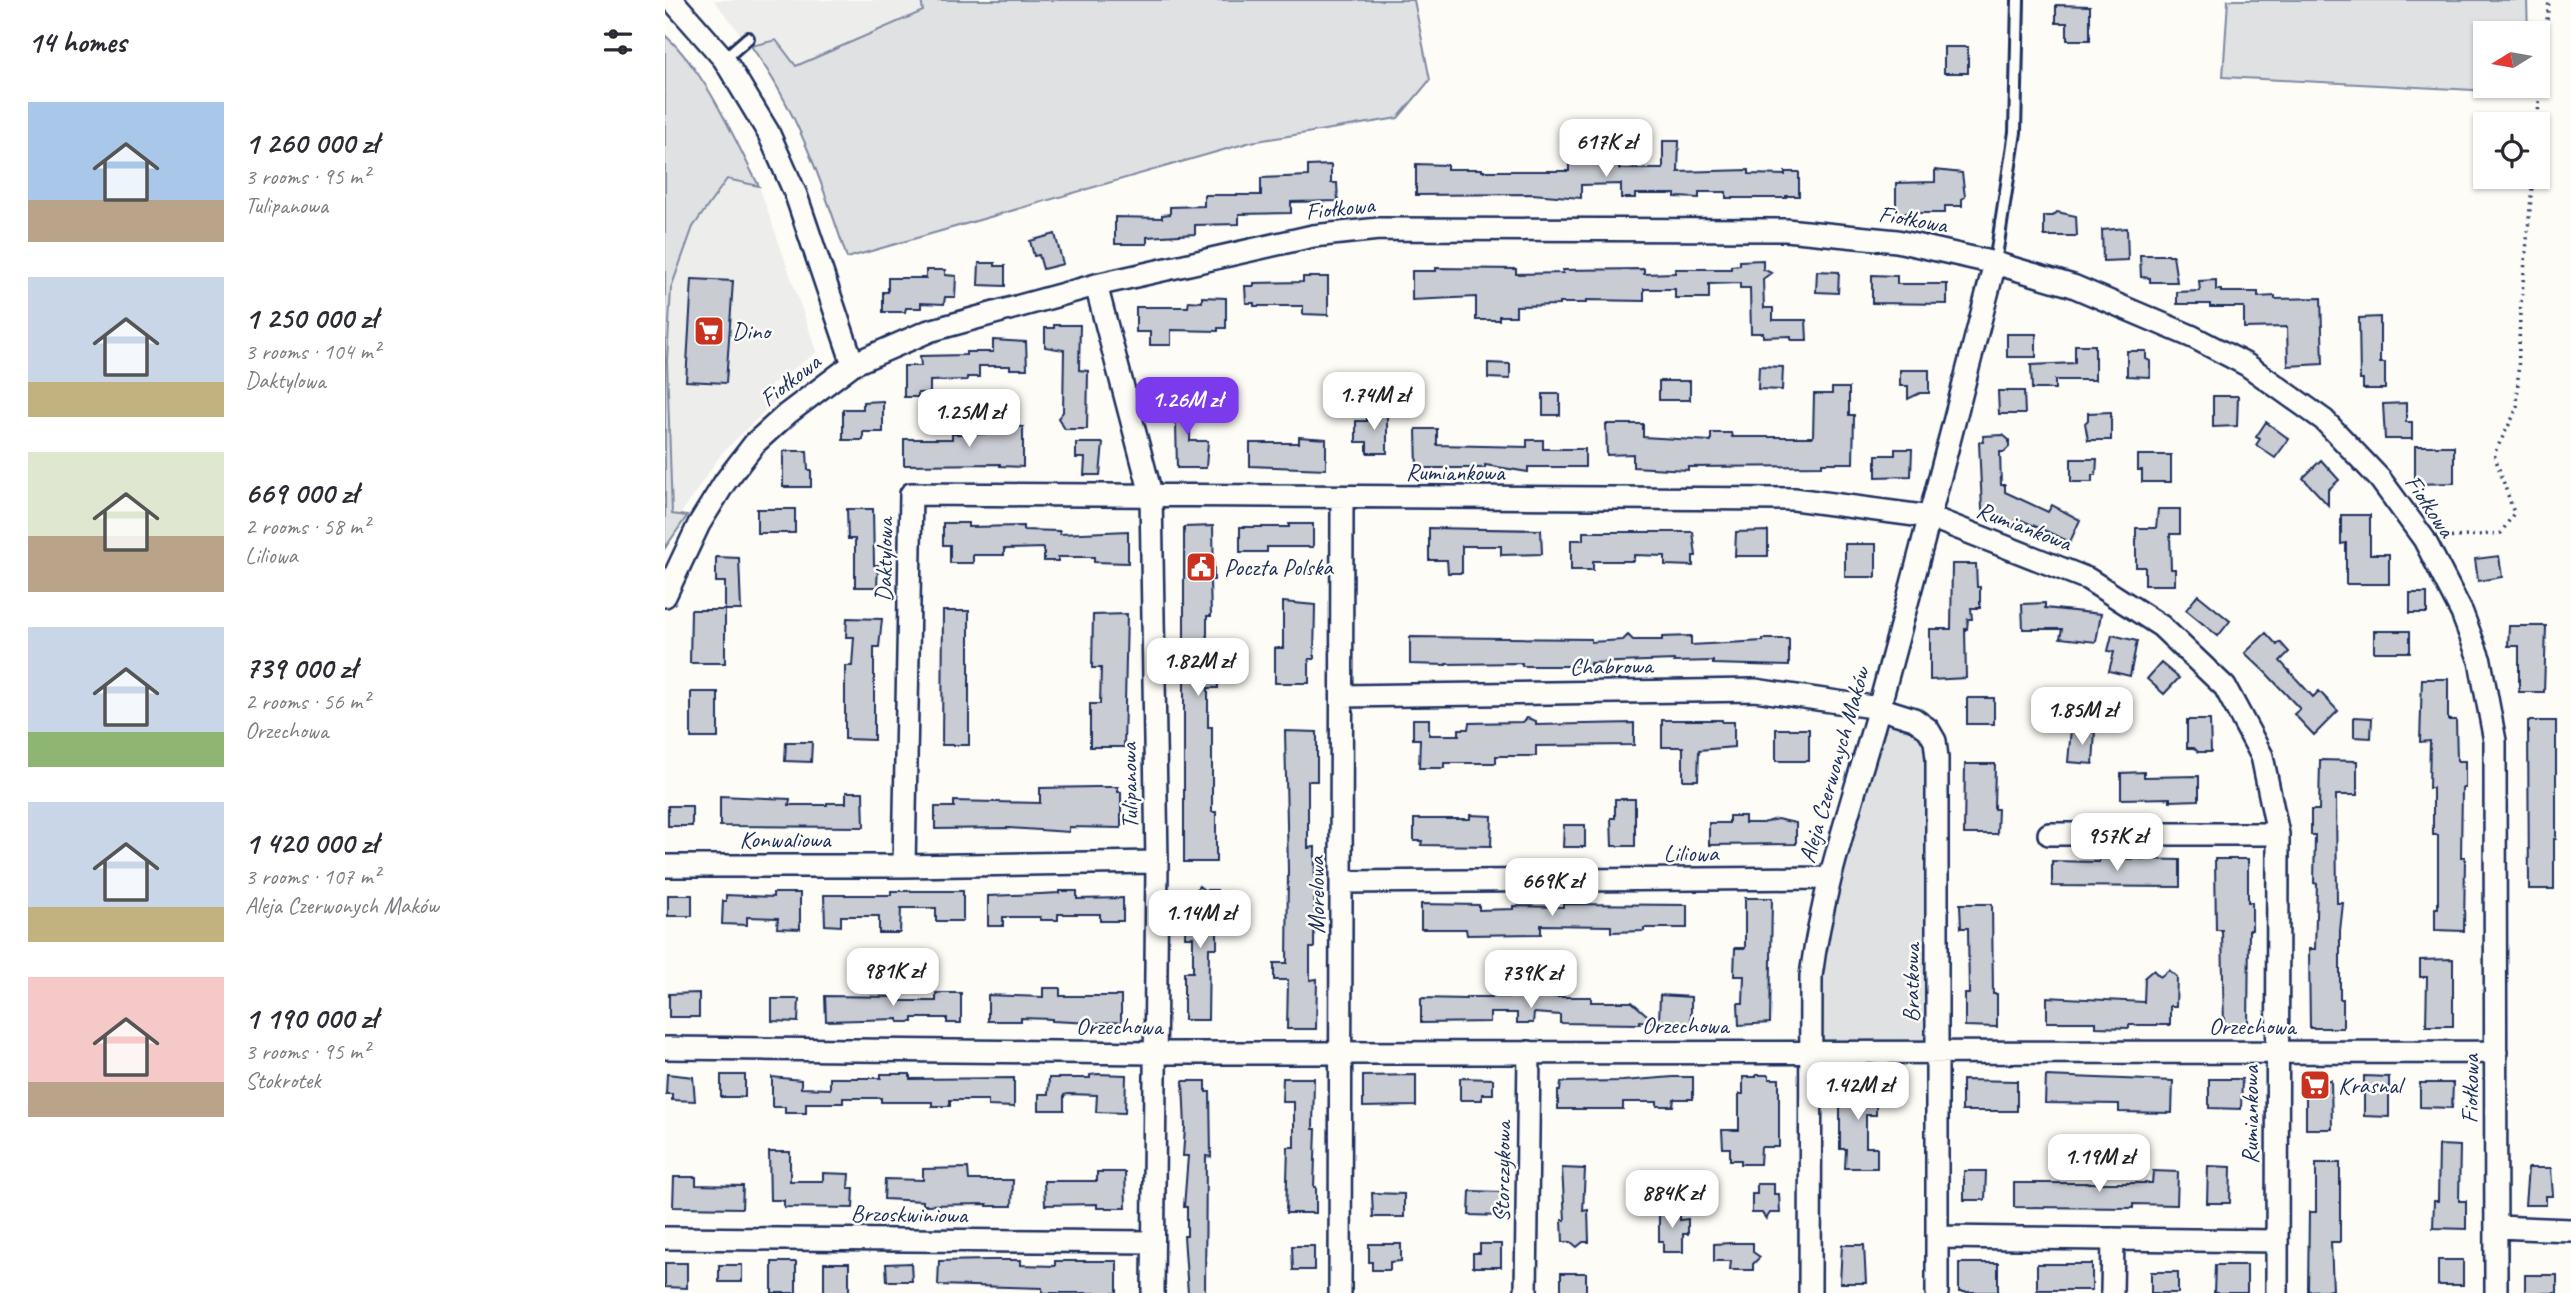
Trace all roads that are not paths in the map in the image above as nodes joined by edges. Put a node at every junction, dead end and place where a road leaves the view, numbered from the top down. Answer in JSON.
{"nodes":[{"id":1,"x":2018,"y":0,"type":"edge"},
{"id":2,"x":673,"y":2,"type":"edge"},
{"id":3,"x":748,"y":38,"type":"dead end"},
{"id":4,"x":723,"y":59,"type":"junction"},
{"id":5,"x":1995,"y":263,"type":"junction"},
{"id":6,"x":1097,"y":285,"type":"junction"},
{"id":7,"x":853,"y":364,"type":"junction"},
{"id":8,"x":1150,"y":494,"type":"junction"},
{"id":9,"x":1342,"y":498,"type":"junction"},
{"id":10,"x":1930,"y":517,"type":"junction"},
{"id":11,"x":665,"y":596,"type":"edge"},
{"id":12,"x":1342,"y":696,"type":"junction"},
{"id":13,"x":1879,"y":708,"type":"junction"},
{"id":14,"x":2049,"y":834,"type":"dead end"},
{"id":15,"x":2278,"y":834,"type":"junction"},
{"id":16,"x":1157,"y":862,"type":"junction"},
{"id":17,"x":665,"y":866,"type":"edge"},
{"id":18,"x":904,"y":866,"type":"junction"},
{"id":19,"x":1829,"y":878,"type":"junction"},
{"id":20,"x":1343,"y":882,"type":"junction"},
{"id":21,"x":665,"y":1048,"type":"edge"},
{"id":22,"x":1810,"y":1051,"type":"junction"},
{"id":23,"x":1341,"y":1052,"type":"junction"},
{"id":24,"x":1529,"y":1052,"type":"junction"},
{"id":25,"x":2276,"y":1052,"type":"junction"},
{"id":26,"x":2496,"y":1052,"type":"junction"},
{"id":27,"x":1154,"y":1053,"type":"junction"},
{"id":28,"x":1938,"y":1053,"type":"junction"},
{"id":29,"x":2497,"y":1227,"type":"junction"},
{"id":30,"x":2571,"y":1230,"type":"edge"},
{"id":31,"x":1938,"y":1237,"type":"junction"},
{"id":32,"x":665,"y":1238,"type":"edge"},
{"id":33,"x":2113,"y":1239,"type":"junction"},
{"id":34,"x":2277,"y":1241,"type":"junction"},
{"id":35,"x":1153,"y":1242,"type":"junction"},
{"id":36,"x":1153,"y":1293,"type":"edge"},
{"id":37,"x":1340,"y":1293,"type":"edge"},
{"id":38,"x":1527,"y":1293,"type":"edge"},
{"id":39,"x":1810,"y":1293,"type":"edge"},
{"id":40,"x":1937,"y":1293,"type":"edge"},
{"id":41,"x":2112,"y":1293,"type":"edge"},
{"id":42,"x":2277,"y":1293,"type":"edge"},
{"id":43,"x":2496,"y":1293,"type":"edge"}],
"edges":[{"from":1,"to":5,"type":"lane"},
{"from":2,"to":4,"type":"street"},
{"from":3,"to":4,"type":"lane"},
{"from":4,"to":7,"type":"street"},
{"from":5,"to":6,"type":"street","name":"Fiołkowa"},
{"from":5,"to":10,"type":"street","name":"Aleja Czerwonych Maków"},
{"from":5,"to":26,"type":"street","name":"Fiołkowa"},
{"from":6,"to":7,"type":"street","name":"Fiołkowa"},
{"from":6,"to":8,"type":"street","name":"Tulipanowa"},
{"from":7,"to":11,"type":"street","name":"Fiołkowa"},
{"from":8,"to":9,"type":"street","name":"Rumiankowa"},
{"from":8,"to":16,"type":"street","name":"Tulipanowa"},
{"from":8,"to":18,"type":"street","name":"Daktylowa"},
{"from":9,"to":10,"type":"street","name":"Rumiankowa"},
{"from":9,"to":12,"type":"street","name":"Morelowa"},
{"from":10,"to":13,"type":"street","name":"Aleja Czerwonych Maków"},
{"from":10,"to":15,"type":"street","name":"Rumiankowa"},
{"from":12,"to":13,"type":"street","name":"Chabrowa"},
{"from":12,"to":20,"type":"street","name":"Morelowa"},
{"from":13,"to":19,"type":"street","name":"Aleja Czerwonych Maków"},
{"from":13,"to":28,"type":"street","name":"Bratkowa"},
{"from":14,"to":15,"type":"street"},
{"from":15,"to":25,"type":"street","name":"Rumiankowa"},
{"from":16,"to":18,"type":"street","name":"Konwaliowa"},
{"from":16,"to":27,"type":"street","name":"Tulipanowa"},
{"from":17,"to":18,"type":"street","name":"Konwaliowa"},
{"from":19,"to":20,"type":"street","name":"Liliowa"},
{"from":19,"to":22,"type":"street","name":"Aleja Czerwonych Maków"},
{"from":20,"to":23,"type":"street","name":"Morelowa"},
{"from":21,"to":27,"type":"street","name":"Orzechowa"},
{"from":22,"to":24,"type":"street","name":"Orzechowa"},
{"from":22,"to":28,"type":"street","name":"Orzechowa"},
{"from":22,"to":39,"type":"street","name":"Aleja Czerwonych Maków"},
{"from":23,"to":24,"type":"street","name":"Orzechowa"},
{"from":23,"to":27,"type":"street","name":"Orzechowa"},
{"from":23,"to":37,"type":"street","name":"Morelowa"},
{"from":24,"to":38,"type":"street","name":"Storczykowa"},
{"from":25,"to":26,"type":"street","name":"Orzechowa"},
{"from":25,"to":28,"type":"street","name":"Orzechowa"},
{"from":25,"to":34,"type":"street","name":"Rumiankowa"},
{"from":26,"to":29,"type":"street","name":"Fiołkowa"},
{"from":27,"to":35,"type":"street","name":"Tulipanowa"},
{"from":28,"to":31,"type":"street","name":"Bratkowa"},
{"from":29,"to":30,"type":"street"},
{"from":29,"to":43,"type":"street","name":"Fiołkowa"},
{"from":31,"to":33,"type":"street"},
{"from":31,"to":40,"type":"street","name":"Bratkowa"},
{"from":32,"to":35,"type":"street","name":"Brzoskwiniowa"},
{"from":33,"to":34,"type":"street"},
{"from":33,"to":41,"type":"street"},
{"from":34,"to":42,"type":"street","name":"Rumiankowa"},
{"from":35,"to":36,"type":"street","name":"Tulipanowa"}]}
